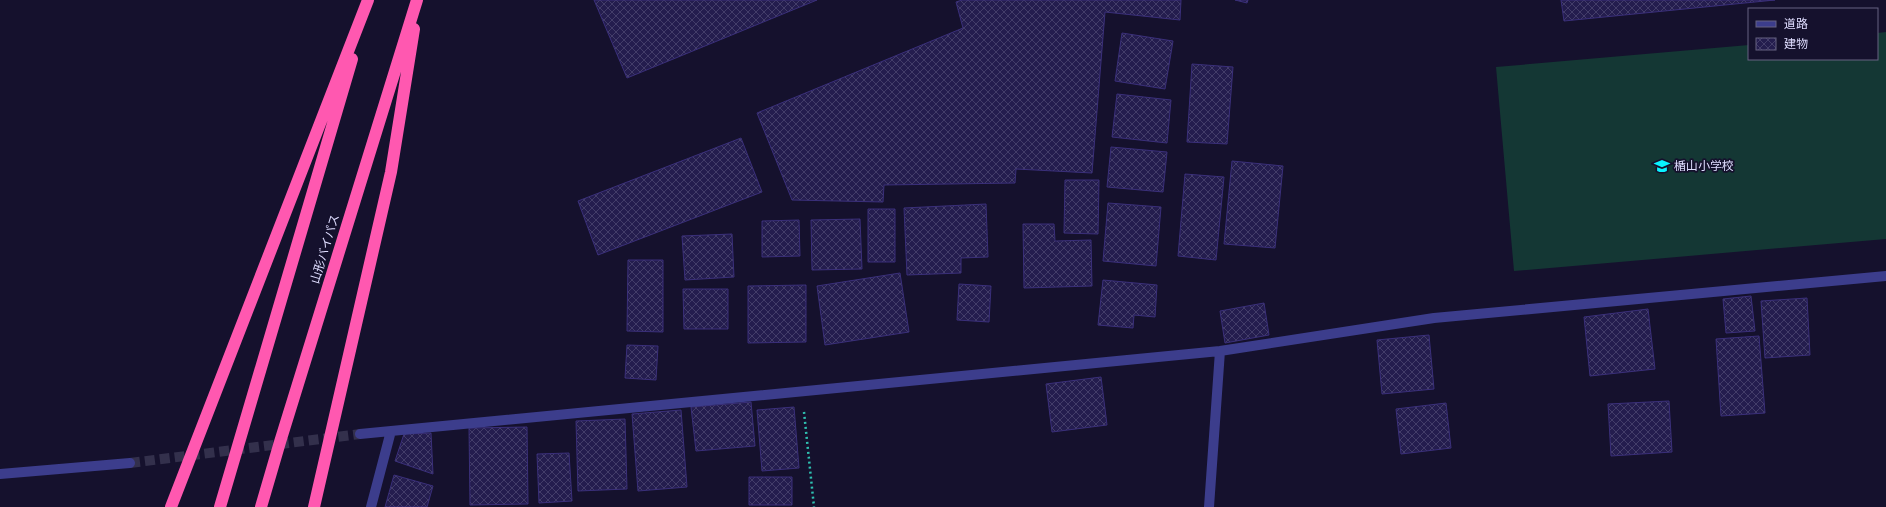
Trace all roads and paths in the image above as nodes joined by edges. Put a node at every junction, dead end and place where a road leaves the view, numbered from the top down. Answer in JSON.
{"nodes":[{"id":1,"x":369,"y":0,"type":"edge"},
{"id":2,"x":418,"y":0,"type":"edge"},
{"id":3,"x":1886,"y":276,"type":"edge"},
{"id":4,"x":1220,"y":351,"type":"junction"},
{"id":5,"x":802,"y":391,"type":"junction"},
{"id":6,"x":391,"y":431,"type":"junction"},
{"id":7,"x":360,"y":434,"type":"tunnel mouth"},
{"id":8,"x":130,"y":463,"type":"tunnel mouth"},
{"id":9,"x":0,"y":474,"type":"edge"},
{"id":10,"x":171,"y":507,"type":"edge"},
{"id":11,"x":220,"y":507,"type":"edge"},
{"id":12,"x":261,"y":507,"type":"edge"},
{"id":13,"x":314,"y":507,"type":"edge"},
{"id":14,"x":371,"y":507,"type":"edge"},
{"id":15,"x":814,"y":507,"type":"edge"},
{"id":16,"x":1209,"y":507,"type":"edge"}],
"edges":[{"from":1,"to":10,"type":"highway"},
{"from":1,"to":11,"type":"highway"},
{"from":2,"to":12,"type":"highway","name":"山形バイパス"},
{"from":2,"to":13,"type":"highway"},
{"from":3,"to":4,"type":"lane"},
{"from":4,"to":5,"type":"lane"},
{"from":4,"to":16,"type":"lane"},
{"from":5,"to":6,"type":"lane"},
{"from":5,"to":15,"type":"path"},
{"from":6,"to":7,"type":"lane"},
{"from":6,"to":14,"type":"lane"},
{"from":8,"to":9,"type":"lane"}]}
